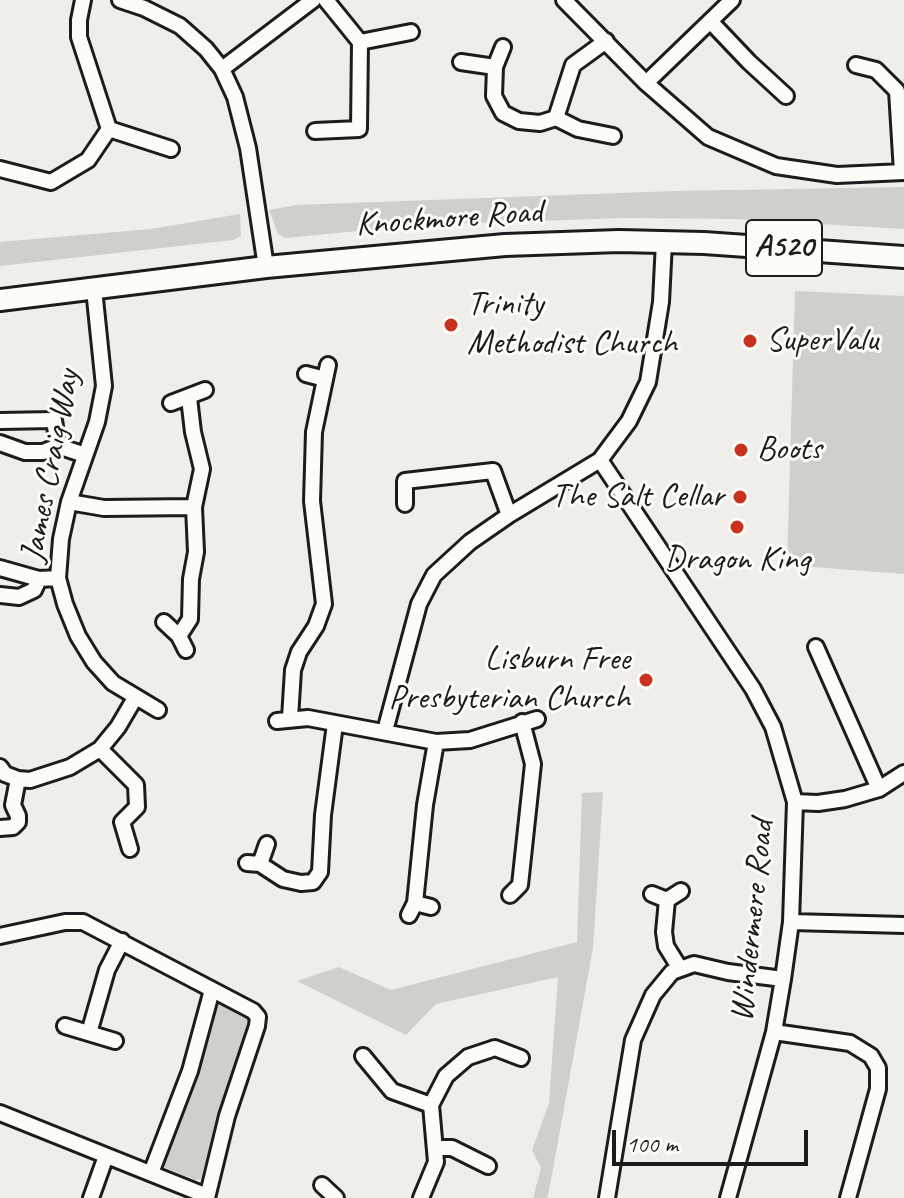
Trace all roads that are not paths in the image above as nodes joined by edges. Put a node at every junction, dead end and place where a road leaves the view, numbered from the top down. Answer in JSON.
{"nodes":[{"id":1,"x":83,"y":0,"type":"edge"},
{"id":2,"x":120,"y":0,"type":"edge"},
{"id":3,"x":313,"y":0,"type":"edge"},
{"id":4,"x":326,"y":0,"type":"edge"},
{"id":5,"x":564,"y":0,"type":"edge"},
{"id":6,"x":732,"y":0,"type":"edge"},
{"id":7,"x":146,"y":4,"type":"edge"},
{"id":8,"x":710,"y":21,"type":"junction"},
{"id":9,"x":411,"y":32,"type":"dead end"},
{"id":10,"x":606,"y":41,"type":"junction"},
{"id":11,"x":360,"y":42,"type":"junction"},
{"id":12,"x":503,"y":47,"type":"dead end"},
{"id":13,"x":461,"y":62,"type":"dead end"},
{"id":14,"x":856,"y":65,"type":"dead end"},
{"id":15,"x":495,"y":67,"type":"junction"},
{"id":16,"x":222,"y":69,"type":"junction"},
{"id":17,"x":646,"y":83,"type":"junction"},
{"id":18,"x":786,"y":96,"type":"dead end"},
{"id":19,"x":556,"y":118,"type":"junction"},
{"id":20,"x":109,"y":129,"type":"junction"},
{"id":21,"x":315,"y":131,"type":"dead end"},
{"id":22,"x":613,"y":136,"type":"dead end"},
{"id":23,"x":171,"y":149,"type":"dead end"},
{"id":24,"x":0,"y":169,"type":"edge"},
{"id":25,"x":903,"y":172,"type":"edge"},
{"id":26,"x":664,"y":242,"type":"junction"},
{"id":27,"x":904,"y":257,"type":"edge"},
{"id":28,"x":266,"y":267,"type":"junction"},
{"id":29,"x":94,"y":289,"type":"junction"},
{"id":30,"x":0,"y":300,"type":"edge"},
{"id":31,"x":306,"y":374,"type":"dead end"},
{"id":32,"x":205,"y":390,"type":"dead end"},
{"id":33,"x":189,"y":398,"type":"junction"},
{"id":34,"x":171,"y":403,"type":"dead end"},
{"id":35,"x":0,"y":421,"type":"edge"},
{"id":36,"x":0,"y":443,"type":"edge"},
{"id":37,"x":58,"y":446,"type":"junction"},
{"id":38,"x":85,"y":455,"type":"junction"},
{"id":39,"x":600,"y":460,"type":"junction"},
{"id":40,"x":69,"y":502,"type":"junction"},
{"id":41,"x":405,"y":504,"type":"dead end"},
{"id":42,"x":194,"y":507,"type":"junction"},
{"id":43,"x":509,"y":515,"type":"junction"},
{"id":44,"x":0,"y":568,"type":"edge"},
{"id":45,"x":58,"y":578,"type":"junction"},
{"id":46,"x":39,"y":579,"type":"junction"},
{"id":47,"x":0,"y":595,"type":"edge"},
{"id":48,"x":164,"y":622,"type":"dead end"},
{"id":49,"x":179,"y":636,"type":"junction"},
{"id":50,"x":816,"y":647,"type":"dead end"},
{"id":51,"x":186,"y":650,"type":"dead end"},
{"id":52,"x":135,"y":698,"type":"junction"},
{"id":53,"x":158,"y":710,"type":"dead end"},
{"id":54,"x":335,"y":724,"type":"junction"},
{"id":55,"x":385,"y":731,"type":"junction"},
{"id":56,"x":436,"y":742,"type":"junction"},
{"id":57,"x":100,"y":749,"type":"junction"},
{"id":58,"x":0,"y":767,"type":"edge"},
{"id":59,"x":904,"y":773,"type":"edge"},
{"id":60,"x":18,"y":779,"type":"junction"},
{"id":61,"x":879,"y":789,"type":"junction"},
{"id":62,"x":795,"y":802,"type":"junction"},
{"id":63,"x":7,"y":804,"type":"edge"},
{"id":64,"x":0,"y":828,"type":"edge"},
{"id":65,"x":267,"y":844,"type":"dead end"},
{"id":66,"x":130,"y":849,"type":"dead end"},
{"id":67,"x":520,"y":890,"type":"dead end"},
{"id":68,"x":681,"y":891,"type":"dead end"},
{"id":69,"x":652,"y":894,"type":"dead end"},
{"id":70,"x":667,"y":900,"type":"junction"},
{"id":71,"x":431,"y":907,"type":"dead end"},
{"id":72,"x":791,"y":922,"type":"junction"},
{"id":73,"x":904,"y":925,"type":"edge"},
{"id":74,"x":0,"y":936,"type":"edge"},
{"id":75,"x":122,"y":941,"type":"junction"},
{"id":76,"x":679,"y":967,"type":"junction"},
{"id":77,"x":783,"y":979,"type":"junction"},
{"id":78,"x":212,"y":990,"type":"junction"},
{"id":79,"x":65,"y":1026,"type":"dead end"},
{"id":80,"x":774,"y":1032,"type":"junction"},
{"id":81,"x":89,"y":1033,"type":"junction"},
{"id":82,"x":115,"y":1041,"type":"dead end"},
{"id":83,"x":363,"y":1056,"type":"dead end"},
{"id":84,"x":521,"y":1058,"type":"dead end"},
{"id":85,"x":431,"y":1105,"type":"junction"},
{"id":86,"x":0,"y":1113,"type":"edge"},
{"id":87,"x":436,"y":1148,"type":"junction"},
{"id":88,"x":106,"y":1156,"type":"junction"},
{"id":89,"x":488,"y":1166,"type":"dead end"},
{"id":90,"x":151,"y":1173,"type":"junction"},
{"id":91,"x":322,"y":1185,"type":"dead end"},
{"id":92,"x":207,"y":1197,"type":"edge"},
{"id":93,"x":91,"y":1198,"type":"edge"},
{"id":94,"x":336,"y":1198,"type":"edge"},
{"id":95,"x":421,"y":1198,"type":"edge"},
{"id":96,"x":607,"y":1198,"type":"edge"},
{"id":97,"x":728,"y":1198,"type":"edge"},
{"id":98,"x":848,"y":1198,"type":"edge"}],
"edges":[{"from":1,"to":20,"type":"street"},
{"from":2,"to":7,"type":"street"},
{"from":3,"to":16,"type":"street"},
{"from":4,"to":11,"type":"street"},
{"from":5,"to":10,"type":"street"},
{"from":6,"to":8,"type":"street"},
{"from":7,"to":16,"type":"street"},
{"from":8,"to":17,"type":"street"},
{"from":8,"to":18,"type":"street"},
{"from":9,"to":11,"type":"street"},
{"from":10,"to":17,"type":"street"},
{"from":10,"to":19,"type":"street"},
{"from":11,"to":21,"type":"street"},
{"from":12,"to":15,"type":"street"},
{"from":13,"to":15,"type":"street"},
{"from":14,"to":25,"type":"street"},
{"from":15,"to":19,"type":"street"},
{"from":16,"to":28,"type":"street"},
{"from":17,"to":25,"type":"street"},
{"from":19,"to":22,"type":"street"},
{"from":20,"to":23,"type":"street"},
{"from":20,"to":24,"type":"street"},
{"from":26,"to":27,"type":"main road","name":"Knockmore Road","number":"A520"},
{"from":26,"to":28,"type":"main road","name":"Knockmore Road","number":"A520"},
{"from":26,"to":39,"type":"street"},
{"from":28,"to":29,"type":"main road","name":"Knockmore Road","number":"A520"},
{"from":29,"to":30,"type":"main road","name":"Knockmore Road","number":"A520"},
{"from":29,"to":38,"type":"street","name":"James Craig Way"},
{"from":31,"to":54,"type":"street"},
{"from":32,"to":33,"type":"street"},
{"from":33,"to":34,"type":"street"},
{"from":33,"to":42,"type":"street"},
{"from":35,"to":37,"type":"street"},
{"from":36,"to":37,"type":"street"},
{"from":37,"to":38,"type":"street"},
{"from":38,"to":40,"type":"street","name":"James Craig Way"},
{"from":39,"to":43,"type":"street"},
{"from":39,"to":62,"type":"street","name":"Windermere Road"},
{"from":40,"to":42,"type":"street"},
{"from":40,"to":45,"type":"street","name":"James Craig Way"},
{"from":41,"to":43,"type":"street"},
{"from":42,"to":49,"type":"street"},
{"from":43,"to":55,"type":"street"},
{"from":44,"to":46,"type":"street"},
{"from":45,"to":46,"type":"street"},
{"from":45,"to":52,"type":"street","name":"James Craig Way"},
{"from":46,"to":47,"type":"street"},
{"from":48,"to":49,"type":"street"},
{"from":49,"to":51,"type":"street"},
{"from":50,"to":61,"type":"street"},
{"from":52,"to":53,"type":"street","name":"James Craig Way"},
{"from":52,"to":57,"type":"street"},
{"from":54,"to":55,"type":"street"},
{"from":54,"to":65,"type":"street"},
{"from":55,"to":56,"type":"street"},
{"from":56,"to":67,"type":"street"},
{"from":56,"to":71,"type":"street"},
{"from":57,"to":60,"type":"street"},
{"from":57,"to":66,"type":"street"},
{"from":58,"to":60,"type":"street"},
{"from":59,"to":61,"type":"street"},
{"from":60,"to":63,"type":"street"},
{"from":61,"to":62,"type":"street"},
{"from":62,"to":72,"type":"street","name":"Windermere Road"},
{"from":63,"to":64,"type":"street"},
{"from":68,"to":70,"type":"street"},
{"from":69,"to":70,"type":"street"},
{"from":70,"to":76,"type":"street"},
{"from":72,"to":73,"type":"street"},
{"from":72,"to":77,"type":"street","name":"Windermere Road"},
{"from":74,"to":75,"type":"street"},
{"from":75,"to":78,"type":"street"},
{"from":75,"to":81,"type":"street"},
{"from":76,"to":77,"type":"street"},
{"from":76,"to":96,"type":"street"},
{"from":77,"to":80,"type":"street","name":"Windermere Road"},
{"from":78,"to":90,"type":"street"},
{"from":78,"to":92,"type":"street"},
{"from":79,"to":81,"type":"street"},
{"from":80,"to":97,"type":"street","name":"Windermere Road"},
{"from":80,"to":98,"type":"street"},
{"from":81,"to":82,"type":"street"},
{"from":83,"to":85,"type":"street"},
{"from":84,"to":85,"type":"street"},
{"from":85,"to":87,"type":"street"},
{"from":86,"to":88,"type":"street"},
{"from":87,"to":89,"type":"street"},
{"from":87,"to":95,"type":"street"},
{"from":88,"to":90,"type":"street"},
{"from":88,"to":93,"type":"street"},
{"from":90,"to":92,"type":"street"},
{"from":91,"to":94,"type":"street"}]}
